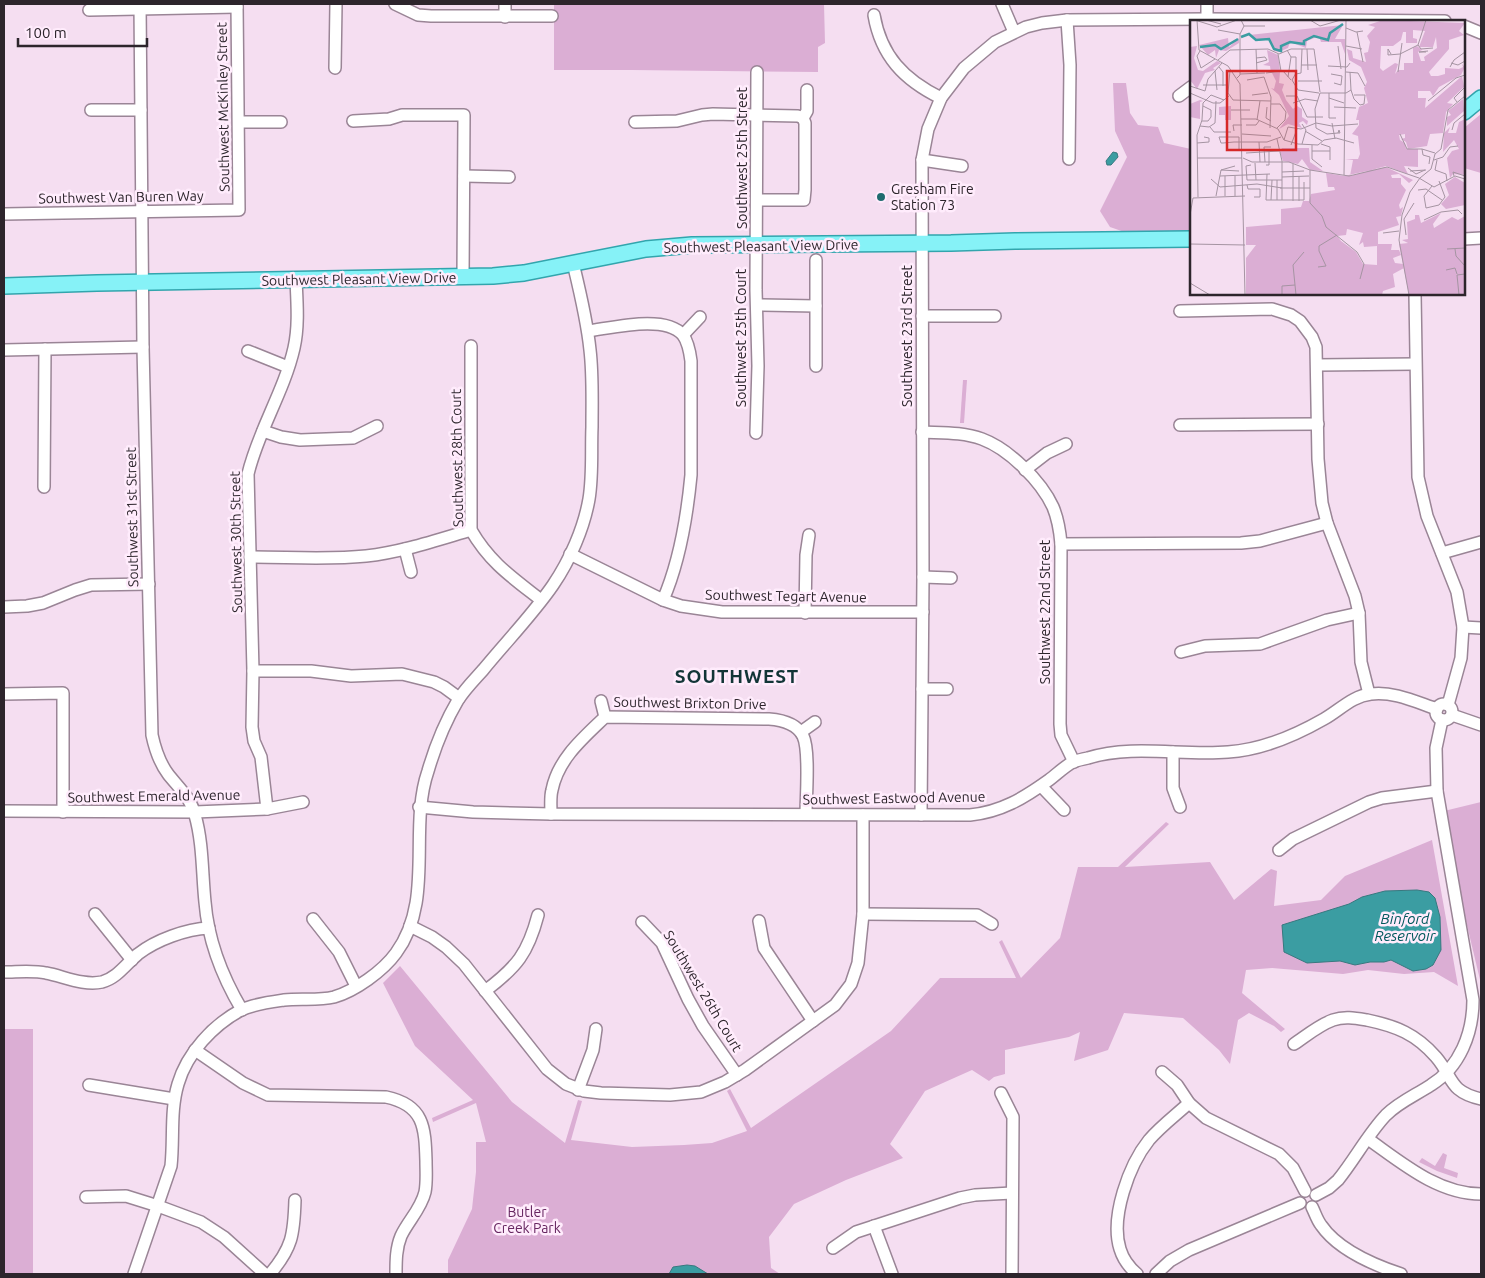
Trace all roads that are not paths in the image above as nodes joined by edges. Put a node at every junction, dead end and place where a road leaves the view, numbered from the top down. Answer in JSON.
{"nodes":[{"id":1,"x":336,"y":4,"type":"edge"},
{"id":2,"x":395,"y":4,"type":"edge"},
{"id":3,"x":505,"y":4,"type":"edge"},
{"id":4,"x":1002,"y":4,"type":"edge"},
{"id":5,"x":1207,"y":4,"type":"edge"},
{"id":6,"x":237,"y":5,"type":"edge"},
{"id":7,"x":140,"y":6,"type":"edge"},
{"id":8,"x":89,"y":10,"type":"dead end"},
{"id":9,"x":874,"y":15,"type":"dead end"},
{"id":10,"x":552,"y":16,"type":"dead end"},
{"id":11,"x":505,"y":17,"type":"junction"},
{"id":12,"x":1206,"y":19,"type":"junction"},
{"id":13,"x":1067,"y":20,"type":"junction"},
{"id":14,"x":1326,"y":20,"type":"edge"},
{"id":15,"x":1465,"y":26,"type":"edge"},
{"id":16,"x":1014,"y":32,"type":"junction"},
{"id":17,"x":1481,"y":33,"type":"edge"},
{"id":18,"x":335,"y":68,"type":"dead end"},
{"id":19,"x":757,"y":72,"type":"dead end"},
{"id":20,"x":1190,"y":89,"type":"edge"},
{"id":21,"x":807,"y":90,"type":"dead end"},
{"id":22,"x":1178,"y":96,"type":"dead end"},
{"id":23,"x":941,"y":98,"type":"junction"},
{"id":24,"x":1481,"y":98,"type":"edge"},
{"id":25,"x":90,"y":110,"type":"dead end"},
{"id":26,"x":142,"y":110,"type":"junction"},
{"id":27,"x":1465,"y":111,"type":"edge"},
{"id":28,"x":757,"y":115,"type":"junction"},
{"id":29,"x":803,"y":118,"type":"junction"},
{"id":30,"x":353,"y":121,"type":"dead end"},
{"id":31,"x":239,"y":122,"type":"junction"},
{"id":32,"x":281,"y":122,"type":"dead end"},
{"id":33,"x":635,"y":122,"type":"dead end"},
{"id":34,"x":1069,"y":159,"type":"dead end"},
{"id":35,"x":922,"y":160,"type":"junction"},
{"id":36,"x":962,"y":166,"type":"dead end"},
{"id":37,"x":464,"y":176,"type":"junction"},
{"id":38,"x":508,"y":177,"type":"dead end"},
{"id":39,"x":757,"y":200,"type":"junction"},
{"id":40,"x":239,"y":210,"type":"joint"},
{"id":41,"x":142,"y":211,"type":"junction"},
{"id":42,"x":4,"y":214,"type":"edge"},
{"id":43,"x":1465,"y":238,"type":"edge"},
{"id":44,"x":1481,"y":238,"type":"edge"},
{"id":45,"x":1190,"y":239,"type":"edge"},
{"id":46,"x":922,"y":243,"type":"junction"},
{"id":47,"x":757,"y":244,"type":"junction"},
{"id":48,"x":816,"y":260,"type":"dead end"},
{"id":49,"x":573,"y":263,"type":"junction"},
{"id":50,"x":464,"y":277,"type":"junction"},
{"id":51,"x":296,"y":280,"type":"junction"},
{"id":52,"x":143,"y":282,"type":"junction"},
{"id":53,"x":4,"y":286,"type":"edge"},
{"id":54,"x":1415,"y":295,"type":"edge"},
{"id":55,"x":757,"y":305,"type":"junction"},
{"id":56,"x":816,"y":306,"type":"junction"},
{"id":57,"x":1180,"y":311,"type":"dead end"},
{"id":58,"x":922,"y":316,"type":"junction"},
{"id":59,"x":995,"y":316,"type":"dead end"},
{"id":60,"x":700,"y":317,"type":"dead end"},
{"id":61,"x":588,"y":331,"type":"junction"},
{"id":62,"x":683,"y":335,"type":"junction"},
{"id":63,"x":471,"y":346,"type":"dead end"},
{"id":64,"x":144,"y":348,"type":"junction"},
{"id":65,"x":4,"y":350,"type":"edge"},
{"id":66,"x":46,"y":350,"type":"junction"},
{"id":67,"x":248,"y":351,"type":"dead end"},
{"id":68,"x":1415,"y":364,"type":"junction"},
{"id":69,"x":1317,"y":365,"type":"junction"},
{"id":70,"x":816,"y":366,"type":"dead end"},
{"id":71,"x":288,"y":367,"type":"junction"},
{"id":72,"x":1318,"y":424,"type":"junction"},
{"id":73,"x":1180,"y":425,"type":"dead end"},
{"id":74,"x":377,"y":426,"type":"dead end"},
{"id":75,"x":263,"y":431,"type":"junction"},
{"id":76,"x":922,"y":432,"type":"junction"},
{"id":77,"x":756,"y":433,"type":"dead end"},
{"id":78,"x":1066,"y":444,"type":"dead end"},
{"id":79,"x":1025,"y":470,"type":"junction"},
{"id":80,"x":44,"y":487,"type":"dead end"},
{"id":81,"x":1327,"y":524,"type":"junction"},
{"id":82,"x":471,"y":530,"type":"junction"},
{"id":83,"x":809,"y":535,"type":"dead end"},
{"id":84,"x":1481,"y":542,"type":"edge"},
{"id":85,"x":1061,"y":544,"type":"junction"},
{"id":86,"x":405,"y":549,"type":"junction"},
{"id":87,"x":1442,"y":552,"type":"junction"},
{"id":88,"x":570,"y":554,"type":"junction"},
{"id":89,"x":250,"y":557,"type":"junction"},
{"id":90,"x":411,"y":572,"type":"dead end"},
{"id":91,"x":923,"y":577,"type":"junction"},
{"id":92,"x":951,"y":578,"type":"dead end"},
{"id":93,"x":149,"y":584,"type":"junction"},
{"id":94,"x":541,"y":600,"type":"junction"},
{"id":95,"x":663,"y":600,"type":"junction"},
{"id":96,"x":4,"y":607,"type":"edge"},
{"id":97,"x":923,"y":612,"type":"junction"},
{"id":98,"x":805,"y":613,"type":"junction"},
{"id":99,"x":1359,"y":613,"type":"junction"},
{"id":100,"x":1463,"y":627,"type":"junction"},
{"id":101,"x":1481,"y":628,"type":"edge"},
{"id":102,"x":1181,"y":652,"type":"dead end"},
{"id":103,"x":252,"y":671,"type":"junction"},
{"id":104,"x":922,"y":689,"type":"junction"},
{"id":105,"x":947,"y":689,"type":"dead end"},
{"id":106,"x":4,"y":694,"type":"edge"},
{"id":107,"x":1369,"y":694,"type":"junction"},
{"id":108,"x":459,"y":698,"type":"junction"},
{"id":109,"x":601,"y":701,"type":"dead end"},
{"id":110,"x":1445,"y":712,"type":"junction"},
{"id":111,"x":605,"y":717,"type":"junction"},
{"id":112,"x":815,"y":722,"type":"dead end"},
{"id":113,"x":1481,"y":725,"type":"edge"},
{"id":114,"x":800,"y":732,"type":"junction"},
{"id":115,"x":1173,"y":752,"type":"junction"},
{"id":116,"x":1074,"y":762,"type":"junction"},
{"id":117,"x":1040,"y":786,"type":"junction"},
{"id":118,"x":1436,"y":791,"type":"junction"},
{"id":119,"x":303,"y":802,"type":"dead end"},
{"id":120,"x":419,"y":806,"type":"junction"},
{"id":121,"x":1180,"y":808,"type":"dead end"},
{"id":122,"x":267,"y":810,"type":"junction"},
{"id":123,"x":1064,"y":810,"type":"dead end"},
{"id":124,"x":4,"y":811,"type":"edge"},
{"id":125,"x":63,"y":812,"type":"junction"},
{"id":126,"x":195,"y":812,"type":"junction"},
{"id":127,"x":551,"y":814,"type":"junction"},
{"id":128,"x":806,"y":814,"type":"junction"},
{"id":129,"x":863,"y":815,"type":"junction"},
{"id":130,"x":921,"y":815,"type":"junction"},
{"id":131,"x":1279,"y":850,"type":"dead end"},
{"id":132,"x":95,"y":914,"type":"dead end"},
{"id":133,"x":863,"y":914,"type":"junction"},
{"id":134,"x":538,"y":915,"type":"dead end"},
{"id":135,"x":313,"y":919,"type":"dead end"},
{"id":136,"x":759,"y":921,"type":"dead end"},
{"id":137,"x":642,"y":922,"type":"dead end"},
{"id":138,"x":992,"y":924,"type":"dead end"},
{"id":139,"x":410,"y":926,"type":"junction"},
{"id":140,"x":209,"y":928,"type":"junction"},
{"id":141,"x":132,"y":960,"type":"junction"},
{"id":142,"x":4,"y":972,"type":"edge"},
{"id":143,"x":356,"y":986,"type":"junction"},
{"id":144,"x":485,"y":991,"type":"junction"},
{"id":145,"x":1477,"y":999,"type":"edge"},
{"id":146,"x":242,"y":1010,"type":"junction"},
{"id":147,"x":814,"y":1021,"type":"junction"},
{"id":148,"x":596,"y":1029,"type":"dead end"},
{"id":149,"x":1294,"y":1044,"type":"dead end"},
{"id":150,"x":195,"y":1050,"type":"junction"},
{"id":151,"x":1162,"y":1072,"type":"dead end"},
{"id":152,"x":1446,"y":1072,"type":"junction"},
{"id":153,"x":737,"y":1075,"type":"junction"},
{"id":154,"x":89,"y":1085,"type":"dead end"},
{"id":155,"x":578,"y":1090,"type":"junction"},
{"id":156,"x":1001,"y":1093,"type":"dead end"},
{"id":157,"x":174,"y":1099,"type":"junction"},
{"id":158,"x":1481,"y":1099,"type":"edge"},
{"id":159,"x":1189,"y":1103,"type":"junction"},
{"id":160,"x":1368,"y":1139,"type":"junction"},
{"id":161,"x":1305,"y":1191,"type":"junction"},
{"id":162,"x":1012,"y":1193,"type":"junction"},
{"id":163,"x":1481,"y":1194,"type":"edge"},
{"id":164,"x":1316,"y":1195,"type":"junction"},
{"id":165,"x":86,"y":1197,"type":"dead end"},
{"id":166,"x":295,"y":1200,"type":"dead end"},
{"id":167,"x":1300,"y":1203,"type":"junction"},
{"id":168,"x":158,"y":1206,"type":"junction"},
{"id":169,"x":1312,"y":1207,"type":"junction"},
{"id":170,"x":874,"y":1226,"type":"junction"},
{"id":171,"x":833,"y":1248,"type":"dead end"},
{"id":172,"x":134,"y":1274,"type":"edge"},
{"id":173,"x":265,"y":1274,"type":"edge"},
{"id":174,"x":270,"y":1274,"type":"edge"},
{"id":175,"x":396,"y":1274,"type":"edge"},
{"id":176,"x":892,"y":1274,"type":"edge"},
{"id":177,"x":1012,"y":1274,"type":"edge"},
{"id":178,"x":1137,"y":1274,"type":"edge"},
{"id":179,"x":1156,"y":1274,"type":"edge"},
{"id":180,"x":1401,"y":1274,"type":"edge"}],
"edges":[{"from":1,"to":18,"type":"street"},
{"from":2,"to":11,"type":"street"},
{"from":3,"to":11,"type":"street"},
{"from":4,"to":16,"type":"street"},
{"from":5,"to":12,"type":"street"},
{"from":6,"to":7,"type":"street"},
{"from":6,"to":31,"type":"street","name":"Southwest McKinley Street"},
{"from":7,"to":8,"type":"street"},
{"from":7,"to":26,"type":"street","name":"Southwest 31st Street"},
{"from":9,"to":23,"type":"street"},
{"from":10,"to":11,"type":"street"},
{"from":12,"to":13,"type":"street","name":"Southwest 23rd Street"},
{"from":12,"to":14,"type":"street","name":"Southwest 23rd Street"},
{"from":13,"to":16,"type":"street","name":"Southwest 23rd Street"},
{"from":13,"to":34,"type":"street"},
{"from":15,"to":17,"type":"street"},
{"from":16,"to":23,"type":"street","name":"Southwest 23rd Street"},
{"from":19,"to":28,"type":"street","name":"Southwest 25th Street"},
{"from":20,"to":22,"type":"street"},
{"from":21,"to":29,"type":"street"},
{"from":23,"to":35,"type":"street","name":"Southwest 23rd Street"},
{"from":24,"to":27,"type":"main road"},
{"from":25,"to":26,"type":"street"},
{"from":26,"to":41,"type":"street","name":"Southwest 31st Street"},
{"from":28,"to":29,"type":"street"},
{"from":28,"to":33,"type":"street"},
{"from":28,"to":39,"type":"street","name":"Southwest 25th Street"},
{"from":29,"to":39,"type":"street"},
{"from":30,"to":37,"type":"street"},
{"from":31,"to":32,"type":"street"},
{"from":31,"to":40,"type":"street","name":"Southwest McKinley Street"},
{"from":35,"to":36,"type":"street"},
{"from":35,"to":46,"type":"street","name":"Southwest 23rd Street"},
{"from":37,"to":38,"type":"street"},
{"from":37,"to":50,"type":"street"},
{"from":39,"to":47,"type":"street","name":"Southwest 25th Street"},
{"from":40,"to":41,"type":"street","name":"Southwest Van Buren Way"},
{"from":41,"to":42,"type":"street","name":"Southwest Van Buren Way"},
{"from":41,"to":52,"type":"street","name":"Southwest 31st Street"},
{"from":43,"to":44,"type":"street"},
{"from":45,"to":46,"type":"main road","name":"Southwest Pleasant View Drive"},
{"from":46,"to":47,"type":"main road","name":"Southwest Pleasant View Drive"},
{"from":46,"to":58,"type":"street","name":"Southwest 23rd Street"},
{"from":47,"to":49,"type":"main road","name":"Southwest Pleasant View Drive"},
{"from":47,"to":55,"type":"street","name":"Southwest 25th Court"},
{"from":48,"to":56,"type":"street"},
{"from":49,"to":50,"type":"main road","name":"Southwest Pleasant View Drive"},
{"from":49,"to":61,"type":"street"},
{"from":50,"to":51,"type":"main road","name":"Southwest Pleasant View Drive"},
{"from":51,"to":52,"type":"main road","name":"Southwest Pleasant View Drive"},
{"from":51,"to":71,"type":"street","name":"Southwest 30th Street"},
{"from":52,"to":53,"type":"main road","name":"Southwest Pleasant View Drive"},
{"from":52,"to":64,"type":"street","name":"Southwest 31st Street"},
{"from":54,"to":68,"type":"street"},
{"from":55,"to":56,"type":"street"},
{"from":55,"to":77,"type":"street","name":"Southwest 25th Court"},
{"from":56,"to":70,"type":"street"},
{"from":57,"to":69,"type":"street"},
{"from":58,"to":59,"type":"street"},
{"from":58,"to":76,"type":"street","name":"Southwest 23rd Street"},
{"from":60,"to":62,"type":"street"},
{"from":61,"to":62,"type":"street"},
{"from":61,"to":88,"type":"street"},
{"from":62,"to":95,"type":"street"},
{"from":63,"to":82,"type":"street","name":"Southwest 28th Court"},
{"from":64,"to":66,"type":"street"},
{"from":64,"to":93,"type":"street","name":"Southwest 31st Street"},
{"from":65,"to":66,"type":"street"},
{"from":66,"to":80,"type":"street"},
{"from":67,"to":71,"type":"street"},
{"from":68,"to":69,"type":"street"},
{"from":68,"to":87,"type":"street"},
{"from":69,"to":72,"type":"street"},
{"from":71,"to":75,"type":"street","name":"Southwest 30th Street"},
{"from":72,"to":73,"type":"street"},
{"from":72,"to":81,"type":"street"},
{"from":74,"to":75,"type":"street"},
{"from":75,"to":89,"type":"street","name":"Southwest 30th Street"},
{"from":76,"to":79,"type":"street","name":"Southwest 22nd Street"},
{"from":76,"to":91,"type":"street","name":"Southwest 23rd Street"},
{"from":78,"to":79,"type":"street"},
{"from":79,"to":85,"type":"street","name":"Southwest 22nd Street"},
{"from":81,"to":85,"type":"street"},
{"from":81,"to":99,"type":"street"},
{"from":82,"to":86,"type":"street"},
{"from":82,"to":94,"type":"street","name":"Southwest 28th Court"},
{"from":83,"to":98,"type":"street"},
{"from":84,"to":87,"type":"street"},
{"from":85,"to":116,"type":"street","name":"Southwest 22nd Street"},
{"from":86,"to":89,"type":"street"},
{"from":86,"to":90,"type":"street"},
{"from":87,"to":100,"type":"street"},
{"from":88,"to":94,"type":"street"},
{"from":88,"to":95,"type":"street","name":"Southwest Tegart Avenue"},
{"from":89,"to":103,"type":"street","name":"Southwest 30th Street"},
{"from":91,"to":92,"type":"street"},
{"from":91,"to":97,"type":"street","name":"Southwest 23rd Street"},
{"from":93,"to":96,"type":"street"},
{"from":93,"to":126,"type":"street","name":"Southwest 31st Street"},
{"from":94,"to":108,"type":"street"},
{"from":95,"to":98,"type":"street","name":"Southwest Tegart Avenue"},
{"from":97,"to":98,"type":"street","name":"Southwest Tegart Avenue"},
{"from":97,"to":104,"type":"street","name":"Southwest 23rd Street"},
{"from":99,"to":102,"type":"street"},
{"from":99,"to":107,"type":"street"},
{"from":100,"to":101,"type":"street"},
{"from":100,"to":110,"type":"street"},
{"from":103,"to":108,"type":"street"},
{"from":103,"to":122,"type":"street","name":"Southwest 30th Street"},
{"from":104,"to":105,"type":"street"},
{"from":104,"to":130,"type":"street","name":"Southwest 23rd Street"},
{"from":106,"to":125,"type":"street"},
{"from":107,"to":110,"type":"street"},
{"from":107,"to":115,"type":"street","name":"Southwest Eastwood Avenue"},
{"from":108,"to":120,"type":"street"},
{"from":109,"to":111,"type":"street","name":"Southwest Brixton Drive"},
{"from":110,"to":113,"type":"street"},
{"from":110,"to":118,"type":"street"},
{"from":111,"to":114,"type":"street","name":"Southwest Brixton Drive"},
{"from":111,"to":127,"type":"street","name":"Southwest Brixton Drive"},
{"from":112,"to":114,"type":"street"},
{"from":114,"to":128,"type":"street"},
{"from":115,"to":116,"type":"street","name":"Southwest Eastwood Avenue"},
{"from":115,"to":121,"type":"street"},
{"from":116,"to":117,"type":"street","name":"Southwest Eastwood Avenue"},
{"from":117,"to":123,"type":"street"},
{"from":117,"to":130,"type":"street","name":"Southwest Eastwood Avenue"},
{"from":118,"to":131,"type":"street"},
{"from":118,"to":145,"type":"street"},
{"from":119,"to":122,"type":"street","name":"Southwest Emerald Avenue"},
{"from":120,"to":127,"type":"street","name":"Southwest Eastwood Avenue"},
{"from":120,"to":139,"type":"street"},
{"from":122,"to":126,"type":"street","name":"Southwest Emerald Avenue"},
{"from":124,"to":125,"type":"street","name":"Southwest Emerald Avenue"},
{"from":125,"to":126,"type":"street","name":"Southwest Emerald Avenue"},
{"from":126,"to":140,"type":"street","name":"Southwest 31st Street"},
{"from":127,"to":128,"type":"street","name":"Southwest Eastwood Avenue"},
{"from":128,"to":129,"type":"street","name":"Southwest Eastwood Avenue"},
{"from":129,"to":130,"type":"street","name":"Southwest Eastwood Avenue"},
{"from":129,"to":133,"type":"street"},
{"from":132,"to":141,"type":"street"},
{"from":133,"to":138,"type":"street"},
{"from":133,"to":147,"type":"street"},
{"from":134,"to":144,"type":"street"},
{"from":135,"to":143,"type":"street"},
{"from":136,"to":147,"type":"street"},
{"from":137,"to":153,"type":"street","name":"Southwest 26th Court"},
{"from":139,"to":143,"type":"street"},
{"from":139,"to":144,"type":"street"},
{"from":140,"to":141,"type":"street"},
{"from":140,"to":146,"type":"street","name":"Southwest 31st Street"},
{"from":141,"to":142,"type":"street"},
{"from":143,"to":146,"type":"street"},
{"from":144,"to":155,"type":"street"},
{"from":145,"to":152,"type":"street"},
{"from":146,"to":150,"type":"street"},
{"from":147,"to":153,"type":"street"},
{"from":148,"to":155,"type":"street"},
{"from":149,"to":152,"type":"street"},
{"from":150,"to":157,"type":"street"},
{"from":150,"to":175,"type":"street"},
{"from":151,"to":159,"type":"street"},
{"from":152,"to":158,"type":"street"},
{"from":152,"to":160,"type":"street"},
{"from":153,"to":155,"type":"street"},
{"from":154,"to":157,"type":"street"},
{"from":156,"to":162,"type":"street"},
{"from":157,"to":168,"type":"street"},
{"from":159,"to":161,"type":"street"},
{"from":159,"to":178,"type":"street"},
{"from":160,"to":163,"type":"street"},
{"from":160,"to":164,"type":"street"},
{"from":161,"to":164,"type":"street"},
{"from":161,"to":167,"type":"street"},
{"from":162,"to":170,"type":"street"},
{"from":162,"to":177,"type":"street"},
{"from":164,"to":169,"type":"street"},
{"from":165,"to":168,"type":"street"},
{"from":166,"to":174,"type":"street"},
{"from":167,"to":169,"type":"street"},
{"from":167,"to":179,"type":"street"},
{"from":168,"to":172,"type":"street"},
{"from":168,"to":173,"type":"street"},
{"from":169,"to":180,"type":"street"},
{"from":170,"to":171,"type":"street"},
{"from":170,"to":176,"type":"street"}]}
